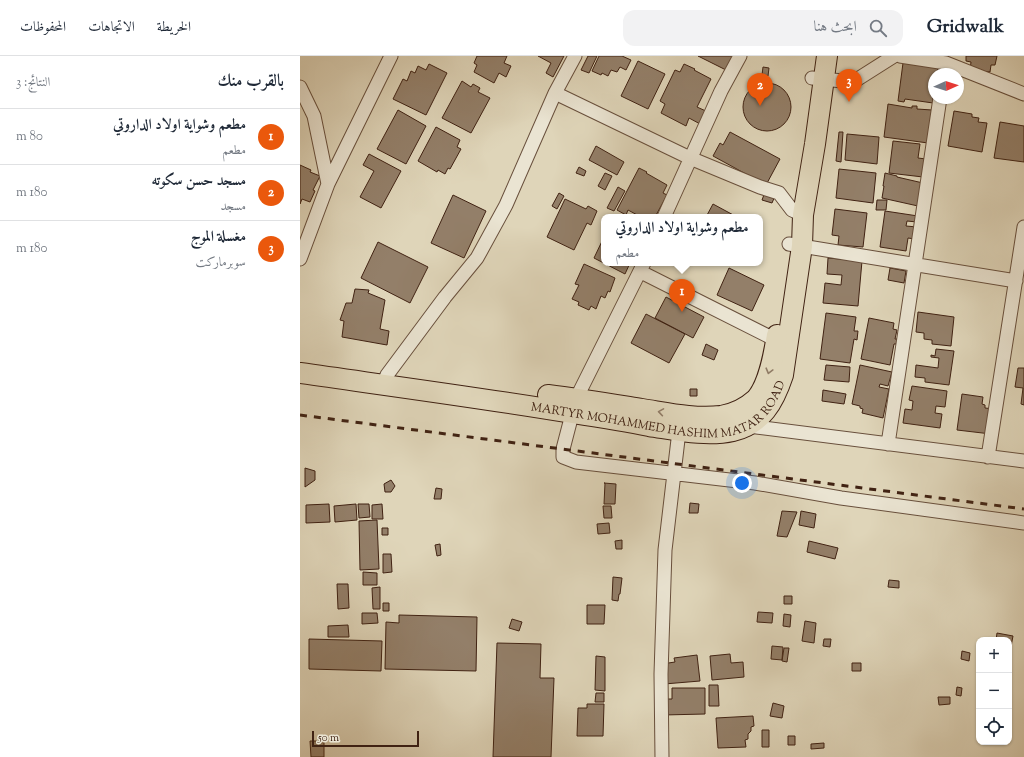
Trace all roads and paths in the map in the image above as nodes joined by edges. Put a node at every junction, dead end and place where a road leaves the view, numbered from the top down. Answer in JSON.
{"nodes":[{"id":1,"x":391,"y":56,"type":"edge"},
{"id":2,"x":575,"y":56,"type":"edge"},
{"id":3,"x":740,"y":56,"type":"edge"},
{"id":4,"x":815,"y":56,"type":"edge"},
{"id":5,"x":827,"y":56,"type":"edge"},
{"id":6,"x":894,"y":56,"type":"edge"},
{"id":7,"x":900,"y":56,"type":"edge"},
{"id":8,"x":946,"y":64,"type":"edge"},
{"id":9,"x":818,"y":79,"type":"junction"},
{"id":10,"x":300,"y":87,"type":"edge"},
{"id":11,"x":555,"y":93,"type":"junction"},
{"id":12,"x":1024,"y":94,"type":"edge"},
{"id":13,"x":939,"y":104,"type":"edge"},
{"id":14,"x":690,"y":158,"type":"junction"},
{"id":15,"x":328,"y":184,"type":"junction"},
{"id":16,"x":798,"y":213,"type":"junction"},
{"id":17,"x":665,"y":214,"type":"edge"},
{"id":18,"x":1024,"y":227,"type":"edge"},
{"id":19,"x":796,"y":245,"type":"junction"},
{"id":20,"x":300,"y":259,"type":"edge"},
{"id":21,"x":916,"y":265,"type":"junction"},
{"id":22,"x":643,"y":267,"type":"edge"},
{"id":23,"x":1016,"y":281,"type":"junction"},
{"id":24,"x":782,"y":343,"type":"junction"},
{"id":25,"x":300,"y":363,"type":"edge"},
{"id":26,"x":300,"y":373,"type":"edge"},
{"id":27,"x":385,"y":380,"type":"junction"},
{"id":28,"x":574,"y":406,"type":"junction"},
{"id":29,"x":742,"y":419,"type":"junction"},
{"id":30,"x":678,"y":431,"type":"junction"},
{"id":31,"x":888,"y":444,"type":"junction"},
{"id":32,"x":988,"y":457,"type":"junction"},
{"id":33,"x":1024,"y":461,"type":"edge"},
{"id":34,"x":673,"y":474,"type":"junction"},
{"id":35,"x":1024,"y":523,"type":"edge"},
{"id":36,"x":662,"y":757,"type":"edge"}],
"edges":[{"from":1,"to":15,"type":"street"},
{"from":2,"to":11,"type":"street"},
{"from":3,"to":14,"type":"street"},
{"from":4,"to":9,"type":"main road","name":"MARTYR MOHAMMED HASHIM MATAR ROAD"},
{"from":5,"to":9,"type":"main road","name":"MARTYR MOHAMMED HASHIM MATAR ROAD"},
{"from":6,"to":9,"type":"street"},
{"from":7,"to":8,"type":"street"},
{"from":8,"to":12,"type":"street"},
{"from":9,"to":16,"type":"main road","name":"MARTYR MOHAMMED HASHIM MATAR ROAD"},
{"from":10,"to":15,"type":"street"},
{"from":11,"to":14,"type":"street"},
{"from":11,"to":27,"type":"street"},
{"from":13,"to":21,"type":"street"},
{"from":14,"to":16,"type":"street"},
{"from":14,"to":17,"type":"street"},
{"from":15,"to":20,"type":"street"},
{"from":16,"to":19,"type":"main road","name":"MARTYR MOHAMMED HASHIM MATAR ROAD"},
{"from":18,"to":23,"type":"street"},
{"from":19,"to":21,"type":"street"},
{"from":19,"to":24,"type":"main road","name":"MARTYR MOHAMMED HASHIM MATAR ROAD"},
{"from":21,"to":23,"type":"street"},
{"from":21,"to":31,"type":"street"},
{"from":22,"to":24,"type":"street"},
{"from":22,"to":28,"type":"street"},
{"from":23,"to":32,"type":"street"},
{"from":24,"to":29,"type":"main road","name":"MARTYR MOHAMMED HASHIM MATAR ROAD"},
{"from":25,"to":27,"type":"main road","name":"MARTYR MOHAMMED HASHIM MATAR ROAD"},
{"from":26,"to":27,"type":"main road","name":"MARTYR MOHAMMED HASHIM MATAR ROAD"},
{"from":27,"to":28,"type":"main road","name":"MARTYR MOHAMMED HASHIM MATAR ROAD"},
{"from":29,"to":28,"type":"main road","name":"MARTYR MOHAMMED HASHIM MATAR ROAD","one_way":true},
{"from":28,"to":30,"type":"main road","name":"MARTYR MOHAMMED HASHIM MATAR ROAD"},
{"from":28,"to":34,"type":"street"},
{"from":29,"to":30,"type":"main road","name":"MARTYR MOHAMMED HASHIM MATAR ROAD"},
{"from":29,"to":31,"type":"street"},
{"from":30,"to":34,"type":"street"},
{"from":31,"to":32,"type":"street"},
{"from":32,"to":33,"type":"street"},
{"from":34,"to":35,"type":"street"},
{"from":34,"to":36,"type":"street"}]}
